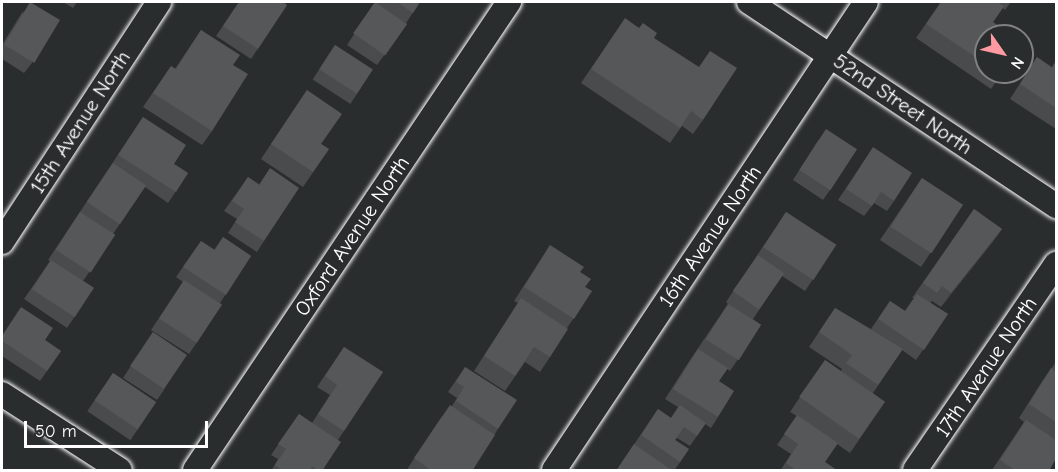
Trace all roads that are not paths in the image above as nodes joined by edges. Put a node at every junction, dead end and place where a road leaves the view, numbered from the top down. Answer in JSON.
{"nodes":[{"id":1,"x":159,"y":2,"type":"edge"},
{"id":2,"x":509,"y":2,"type":"edge"},
{"id":3,"x":749,"y":2,"type":"edge"},
{"id":4,"x":866,"y":2,"type":"edge"},
{"id":5,"x":830,"y":55,"type":"junction"},
{"id":6,"x":1056,"y":206,"type":"edge"},
{"id":7,"x":2,"y":242,"type":"edge"},
{"id":8,"x":1056,"y":264,"type":"edge"},
{"id":9,"x":2,"y":394,"type":"edge"},
{"id":10,"x":120,"y":471,"type":"edge"},
{"id":11,"x":195,"y":471,"type":"edge"},
{"id":12,"x":554,"y":471,"type":"edge"},
{"id":13,"x":915,"y":471,"type":"edge"}],
"edges":[{"from":1,"to":7,"type":"street","name":"15th Avenue North"},
{"from":2,"to":11,"type":"street","name":"Oxford Avenue North"},
{"from":3,"to":5,"type":"street","name":"52nd Street North"},
{"from":4,"to":5,"type":"street","name":"16th Avenue North"},
{"from":5,"to":6,"type":"street","name":"52nd Street North"},
{"from":5,"to":12,"type":"street","name":"16th Avenue North"},
{"from":8,"to":13,"type":"street","name":"17th Avenue North"},
{"from":9,"to":10,"type":"street"}]}
